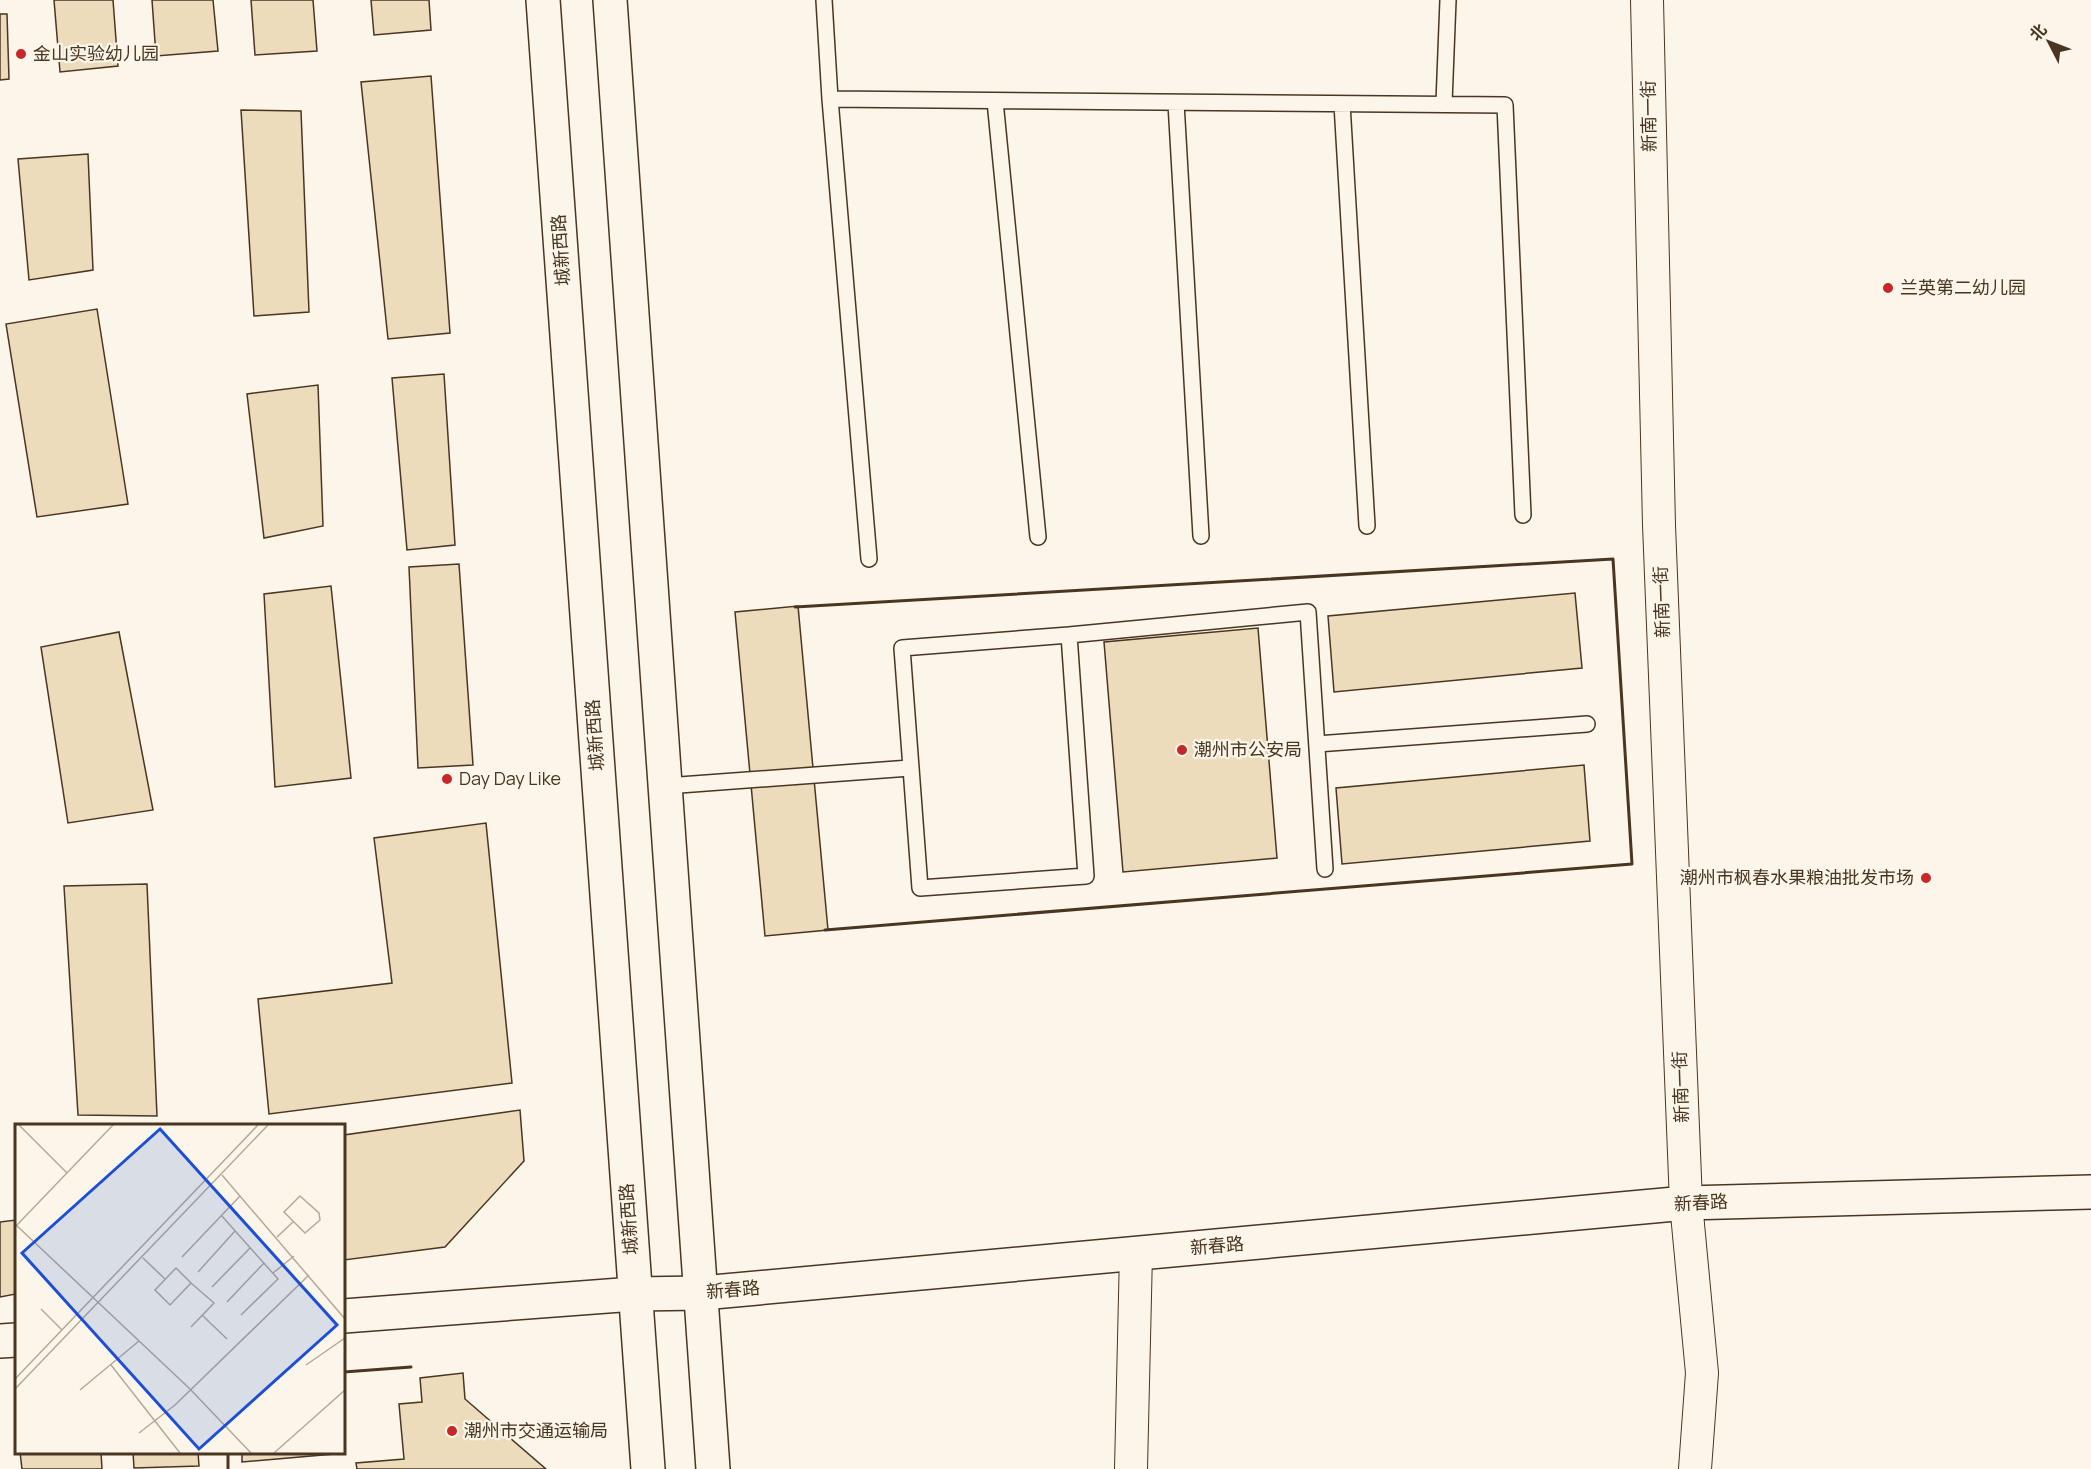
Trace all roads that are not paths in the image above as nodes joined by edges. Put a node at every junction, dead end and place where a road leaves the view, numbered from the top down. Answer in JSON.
{"nodes":[{"id":1,"x":543,"y":0,"type":"edge"},
{"id":2,"x":610,"y":0,"type":"edge"},
{"id":3,"x":824,"y":0,"type":"edge"},
{"id":4,"x":1448,"y":0,"type":"edge"},
{"id":5,"x":1647,"y":0,"type":"edge"},
{"id":6,"x":830,"y":99,"type":"junction"},
{"id":7,"x":995,"y":100,"type":"junction"},
{"id":8,"x":1176,"y":103,"type":"junction"},
{"id":9,"x":1444,"y":103,"type":"junction"},
{"id":10,"x":1342,"y":104,"type":"junction"},
{"id":11,"x":1523,"y":515,"type":"dead end"},
{"id":12,"x":1367,"y":526,"type":"dead end"},
{"id":13,"x":1201,"y":536,"type":"dead end"},
{"id":14,"x":1038,"y":537,"type":"dead end"},
{"id":15,"x":869,"y":559,"type":"dead end"},
{"id":16,"x":1069,"y":635,"type":"junction"},
{"id":17,"x":1587,"y":724,"type":"dead end"},
{"id":18,"x":1317,"y":744,"type":"junction"},
{"id":19,"x":910,"y":768,"type":"junction"},
{"id":20,"x":666,"y":786,"type":"junction"},
{"id":21,"x":1325,"y":869,"type":"dead end"},
{"id":22,"x":2091,"y":1192,"type":"edge"},
{"id":23,"x":1686,"y":1203,"type":"junction"},
{"id":24,"x":1136,"y":1253,"type":"junction"},
{"id":25,"x":702,"y":1293,"type":"junction"},
{"id":26,"x":634,"y":1294,"type":"junction"},
{"id":27,"x":345,"y":1316,"type":"edge"},
{"id":28,"x":15,"y":1340,"type":"edge"},
{"id":29,"x":0,"y":1341,"type":"edge"},
{"id":30,"x":648,"y":1469,"type":"edge"},
{"id":31,"x":713,"y":1469,"type":"edge"},
{"id":32,"x":1131,"y":1469,"type":"edge"},
{"id":33,"x":1695,"y":1469,"type":"edge"}],
"edges":[{"from":1,"to":26,"type":"main road","name":"城新西路"},
{"from":2,"to":20,"type":"main road"},
{"from":3,"to":6,"type":"lane"},
{"from":4,"to":9,"type":"lane"},
{"from":5,"to":23,"type":"street","name":"新南一街"},
{"from":6,"to":7,"type":"lane"},
{"from":6,"to":15,"type":"lane"},
{"from":7,"to":8,"type":"lane"},
{"from":7,"to":14,"type":"lane"},
{"from":8,"to":10,"type":"lane"},
{"from":8,"to":13,"type":"lane"},
{"from":9,"to":10,"type":"lane"},
{"from":9,"to":11,"type":"lane"},
{"from":10,"to":12,"type":"lane"},
{"from":16,"to":18,"type":"lane"},
{"from":16,"to":19,"type":"lane"},
{"from":16,"to":19,"type":"lane"},
{"from":17,"to":18,"type":"lane"},
{"from":18,"to":21,"type":"lane"},
{"from":19,"to":20,"type":"lane"},
{"from":20,"to":25,"type":"main road"},
{"from":22,"to":23,"type":"main road","name":"新春路"},
{"from":23,"to":24,"type":"main road","name":"新春路"},
{"from":23,"to":33,"type":"street","name":"新南一街"},
{"from":24,"to":25,"type":"main road","name":"新春路"},
{"from":24,"to":32,"type":"street"},
{"from":25,"to":26,"type":"main road","name":"新春路"},
{"from":25,"to":31,"type":"main road"},
{"from":26,"to":27,"type":"main road","name":"新春路"},
{"from":26,"to":30,"type":"main road","name":"城新西路"},
{"from":28,"to":29,"type":"main road"}]}
